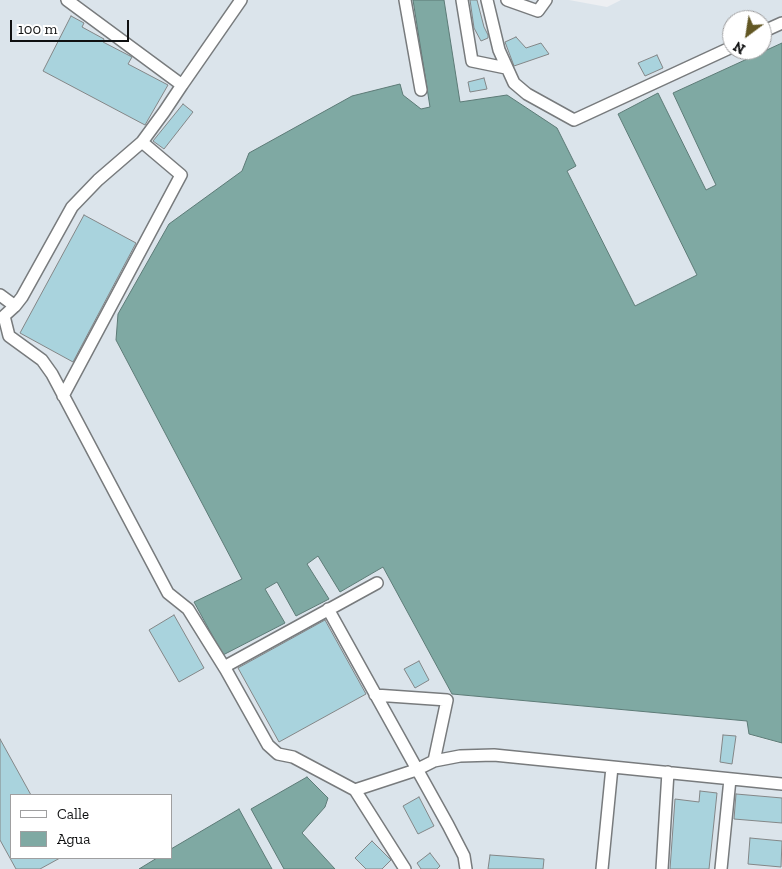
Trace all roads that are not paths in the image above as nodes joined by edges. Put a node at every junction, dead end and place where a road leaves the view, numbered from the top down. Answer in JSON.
{"nodes":[{"id":1,"x":67,"y":0,"type":"edge"},
{"id":2,"x":241,"y":0,"type":"edge"},
{"id":3,"x":405,"y":0,"type":"edge"},
{"id":4,"x":462,"y":0,"type":"edge"},
{"id":5,"x":487,"y":0,"type":"edge"},
{"id":6,"x":507,"y":0,"type":"edge"},
{"id":7,"x":546,"y":0,"type":"edge"},
{"id":8,"x":722,"y":52,"type":"edge"},
{"id":9,"x":506,"y":68,"type":"junction"},
{"id":10,"x":182,"y":85,"type":"junction"},
{"id":11,"x":421,"y":90,"type":"dead end"},
{"id":12,"x":142,"y":142,"type":"junction"},
{"id":13,"x":0,"y":295,"type":"edge"},
{"id":14,"x":14,"y":306,"type":"junction"},
{"id":15,"x":63,"y":396,"type":"junction"},
{"id":16,"x":377,"y":583,"type":"dead end"},
{"id":17,"x":328,"y":609,"type":"junction"},
{"id":18,"x":224,"y":667,"type":"junction"},
{"id":19,"x":375,"y":695,"type":"junction"},
{"id":20,"x":434,"y":761,"type":"junction"},
{"id":21,"x":612,"y":767,"type":"junction"},
{"id":22,"x":416,"y":770,"type":"junction"},
{"id":23,"x":668,"y":772,"type":"junction"},
{"id":24,"x":730,"y":779,"type":"junction"},
{"id":25,"x":782,"y":784,"type":"edge"},
{"id":26,"x":354,"y":790,"type":"junction"},
{"id":27,"x":405,"y":869,"type":"edge"},
{"id":28,"x":466,"y":869,"type":"edge"},
{"id":29,"x":602,"y":869,"type":"edge"},
{"id":30,"x":662,"y":869,"type":"edge"},
{"id":31,"x":721,"y":869,"type":"edge"}],
"edges":[{"from":1,"to":10,"type":"street"},
{"from":2,"to":10,"type":"street"},
{"from":3,"to":11,"type":"street"},
{"from":4,"to":9,"type":"street"},
{"from":5,"to":9,"type":"street"},
{"from":6,"to":7,"type":"street"},
{"from":8,"to":9,"type":"street"},
{"from":10,"to":12,"type":"street"},
{"from":12,"to":14,"type":"street"},
{"from":12,"to":15,"type":"street"},
{"from":13,"to":14,"type":"street"},
{"from":14,"to":15,"type":"street"},
{"from":15,"to":18,"type":"street"},
{"from":16,"to":17,"type":"street"},
{"from":17,"to":18,"type":"street"},
{"from":17,"to":19,"type":"street"},
{"from":18,"to":26,"type":"street"},
{"from":19,"to":20,"type":"street"},
{"from":19,"to":22,"type":"street"},
{"from":20,"to":21,"type":"street"},
{"from":20,"to":22,"type":"street"},
{"from":21,"to":23,"type":"street"},
{"from":21,"to":29,"type":"street"},
{"from":22,"to":26,"type":"street"},
{"from":22,"to":28,"type":"street"},
{"from":23,"to":24,"type":"street"},
{"from":23,"to":30,"type":"street"},
{"from":24,"to":25,"type":"street"},
{"from":24,"to":31,"type":"street"},
{"from":26,"to":27,"type":"street"}]}
